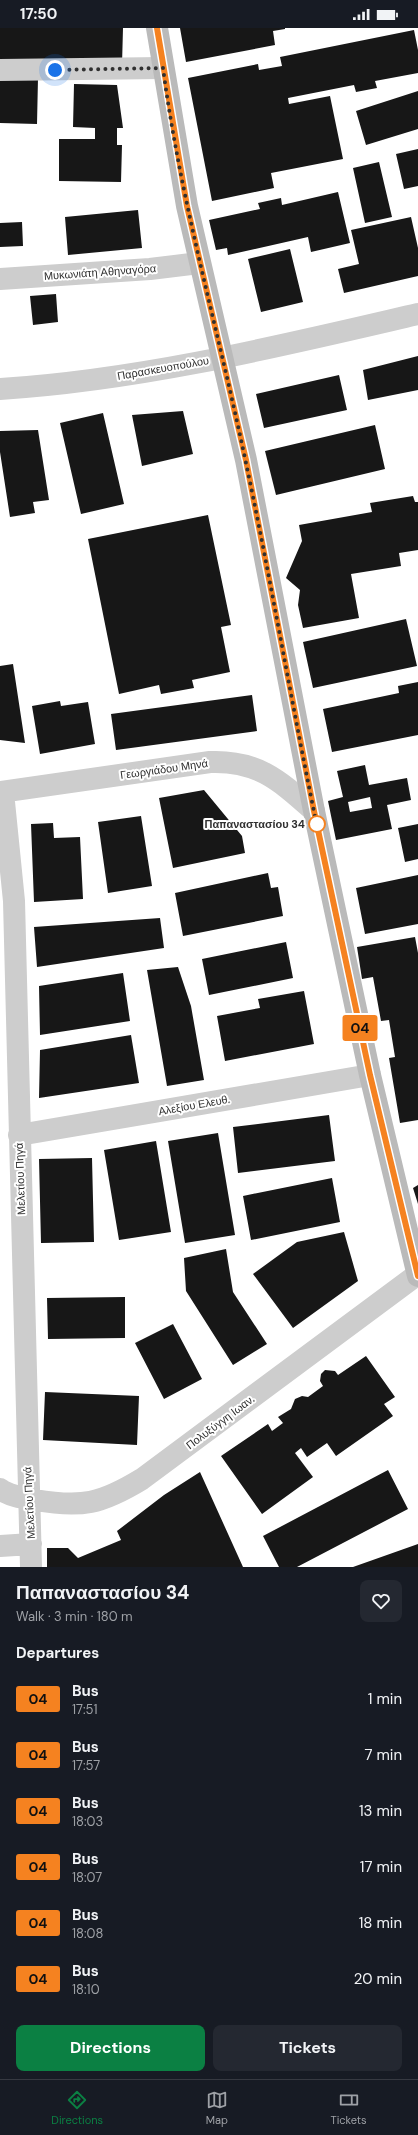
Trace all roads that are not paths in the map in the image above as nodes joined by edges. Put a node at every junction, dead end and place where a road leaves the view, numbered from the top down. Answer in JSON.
{"nodes":[{"id":1,"x":157,"y":28,"type":"edge"},
{"id":2,"x":163,"y":68,"type":"junction"},
{"id":3,"x":0,"y":70,"type":"edge"},
{"id":4,"x":199,"y":263,"type":"junction"},
{"id":5,"x":0,"y":279,"type":"edge"},
{"id":6,"x":418,"y":314,"type":"edge"},
{"id":7,"x":222,"y":358,"type":"junction"},
{"id":8,"x":0,"y":390,"type":"edge"},
{"id":9,"x":1,"y":792,"type":"edge"},
{"id":10,"x":314,"y":811,"type":"junction"},
{"id":11,"x":370,"y":1075,"type":"junction"},
{"id":12,"x":19,"y":1135,"type":"junction"},
{"id":13,"x":418,"y":1275,"type":"edge"},
{"id":14,"x":0,"y":1489,"type":"edge"},
{"id":15,"x":28,"y":1499,"type":"junction"},
{"id":16,"x":31,"y":1544,"type":"junction"},
{"id":17,"x":0,"y":1546,"type":"edge"},
{"id":18,"x":32,"y":1567,"type":"edge"}],
"edges":[{"from":1,"to":2,"type":"main road"},
{"from":2,"to":3,"type":"street"},
{"from":2,"to":4,"type":"main road"},
{"from":4,"to":5,"type":"street","name":"Μυκωνιάτη Αθηναγόρα"},
{"from":4,"to":7,"type":"main road"},
{"from":6,"to":7,"type":"street","name":"Παρασκευοπούλου"},
{"from":7,"to":8,"type":"street","name":"Παρασκευοπούλου"},
{"from":7,"to":10,"type":"main road"},
{"from":9,"to":10,"type":"street","name":"Γεωργιάδου Μηνά"},
{"from":9,"to":12,"type":"street","name":"Μελετίου Πηγά"},
{"from":10,"to":11,"type":"main road"},
{"from":11,"to":12,"type":"street","name":"Αλεξίου Ελευθ."},
{"from":11,"to":13,"type":"main road"},
{"from":12,"to":15,"type":"street","name":"Μελετίου Πηγά"},
{"from":13,"to":15,"type":"street","name":"Πολυξύγγη Ιωαν."},
{"from":14,"to":15,"type":"street","name":"Πολυξύγγη Ιωαν."},
{"from":15,"to":16,"type":"street","name":"Μελετίου Πηγά"},
{"from":16,"to":17,"type":"street"},
{"from":16,"to":18,"type":"street","name":"Μελετίου Πηγά"}]}
